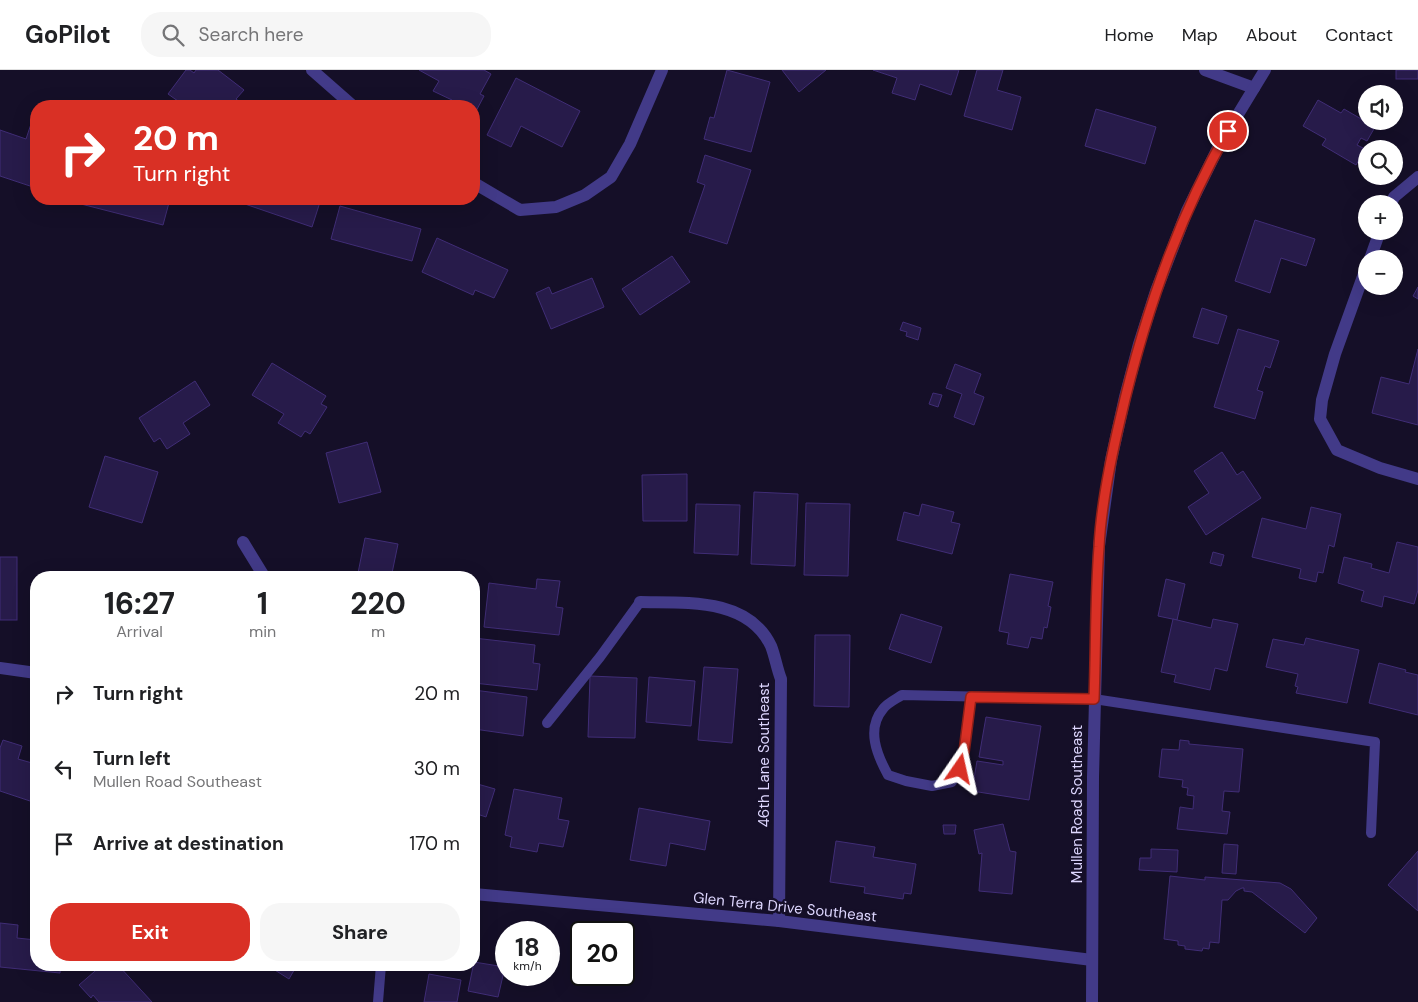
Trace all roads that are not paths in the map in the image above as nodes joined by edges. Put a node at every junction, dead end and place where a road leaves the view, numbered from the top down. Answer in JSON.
{"nodes":[{"id":1,"x":312,"y":70,"type":"edge"},
{"id":2,"x":662,"y":70,"type":"edge"},
{"id":3,"x":1205,"y":70,"type":"edge"},
{"id":4,"x":1265,"y":70,"type":"edge"},
{"id":5,"x":1254,"y":88,"type":"junction"},
{"id":6,"x":346,"y":100,"type":"edge"},
{"id":7,"x":1418,"y":177,"type":"edge"},
{"id":8,"x":480,"y":187,"type":"edge"},
{"id":9,"x":1396,"y":195,"type":"edge"},
{"id":10,"x":1358,"y":290,"type":"edge"},
{"id":11,"x":1418,"y":479,"type":"edge"},
{"id":12,"x":243,"y":542,"type":"dead end"},
{"id":13,"x":261,"y":571,"type":"edge"},
{"id":14,"x":640,"y":602,"type":"joint"},
{"id":15,"x":0,"y":668,"type":"edge"},
{"id":16,"x":30,"y":672,"type":"edge"},
{"id":17,"x":971,"y":697,"type":"junction"},
{"id":18,"x":1094,"y":699,"type":"junction"},
{"id":19,"x":547,"y":723,"type":"dead end"},
{"id":20,"x":1372,"y":833,"type":"dead end"},
{"id":21,"x":480,"y":895,"type":"edge"},
{"id":22,"x":779,"y":921,"type":"junction"},
{"id":23,"x":1092,"y":960,"type":"junction"},
{"id":24,"x":381,"y":971,"type":"edge"},
{"id":25,"x":378,"y":1002,"type":"edge"},
{"id":26,"x":1092,"y":1002,"type":"edge"}],
"edges":[{"from":1,"to":6,"type":"street"},
{"from":2,"to":8,"type":"street"},
{"from":3,"to":5,"type":"street"},
{"from":4,"to":5,"type":"street","name":"Mullen Road Southeast"},
{"from":5,"to":18,"type":"street","name":"Mullen Road Southeast"},
{"from":7,"to":9,"type":"street"},
{"from":10,"to":11,"type":"street"},
{"from":12,"to":13,"type":"street"},
{"from":14,"to":19,"type":"lane"},
{"from":14,"to":22,"type":"street","name":"46th Lane Southeast"},
{"from":15,"to":16,"type":"street"},
{"from":17,"to":17,"type":"lane"},
{"from":17,"to":18,"type":"lane"},
{"from":18,"to":20,"type":"lane"},
{"from":18,"to":23,"type":"street","name":"Mullen Road Southeast"},
{"from":21,"to":22,"type":"street","name":"Glen Terra Drive Southeast"},
{"from":22,"to":23,"type":"street","name":"Glen Terra Drive Southeast"},
{"from":23,"to":26,"type":"street","name":"Mullen Road Southeast"},
{"from":24,"to":25,"type":"lane"}]}
